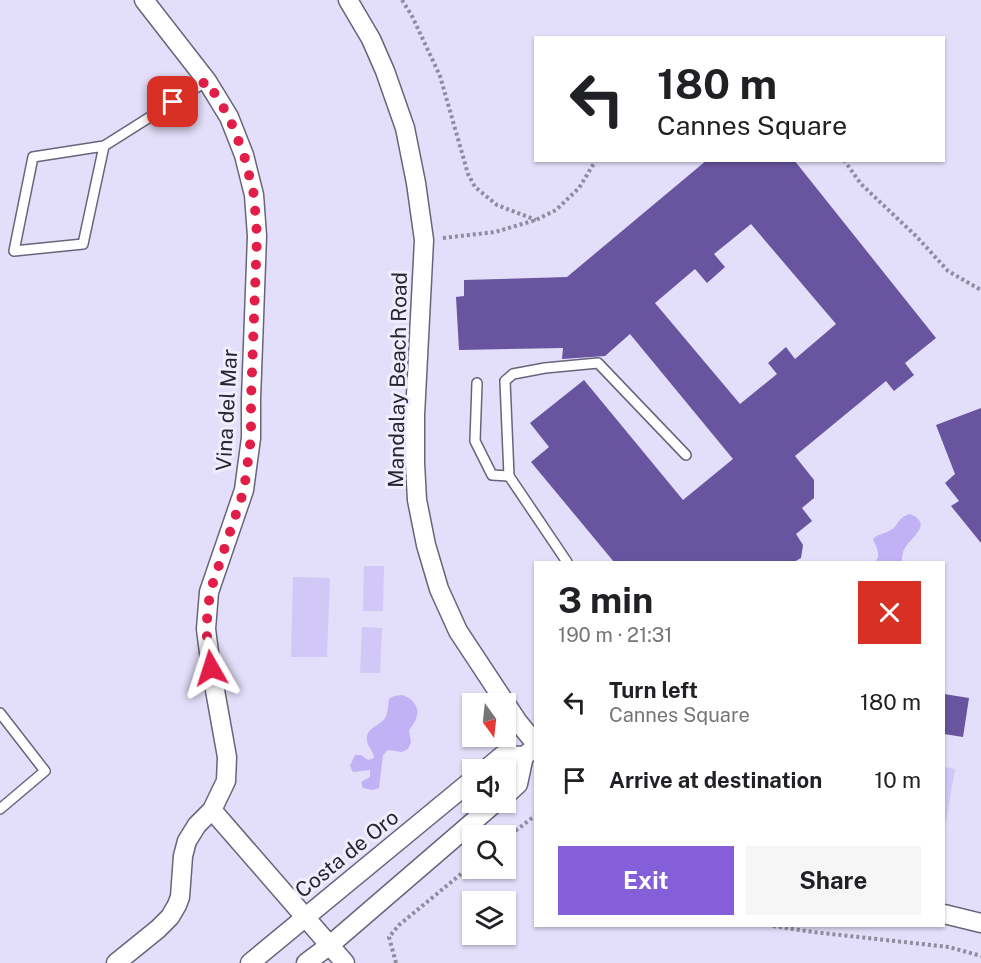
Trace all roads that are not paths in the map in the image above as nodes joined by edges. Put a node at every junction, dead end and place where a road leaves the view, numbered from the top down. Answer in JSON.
{"nodes":[{"id":1,"x":144,"y":0,"type":"edge"},
{"id":2,"x":348,"y":0,"type":"edge"},
{"id":3,"x":207,"y":81,"type":"junction"},
{"id":4,"x":104,"y":146,"type":"junction"},
{"id":5,"x":477,"y":383,"type":"dead end"},
{"id":6,"x":686,"y":455,"type":"dead end"},
{"id":7,"x":509,"y":476,"type":"junction"},
{"id":8,"x":566,"y":561,"type":"edge"},
{"id":9,"x":0,"y":713,"type":"edge"},
{"id":10,"x":532,"y":749,"type":"edge"},
{"id":11,"x":498,"y":759,"type":"edge"},
{"id":12,"x":516,"y":786,"type":"edge"},
{"id":13,"x":462,"y":788,"type":"edge"},
{"id":14,"x":0,"y":808,"type":"edge"},
{"id":15,"x":212,"y":810,"type":"junction"},
{"id":16,"x":483,"y":813,"type":"edge"},
{"id":17,"x":945,"y":915,"type":"edge"},
{"id":18,"x":305,"y":917,"type":"junction"},
{"id":19,"x":981,"y":923,"type":"edge"},
{"id":20,"x":330,"y":945,"type":"junction"},
{"id":21,"x":116,"y":963,"type":"edge"},
{"id":22,"x":250,"y":963,"type":"edge"},
{"id":23,"x":306,"y":963,"type":"edge"},
{"id":24,"x":345,"y":963,"type":"edge"}],
"edges":[{"from":1,"to":3,"type":"street","name":"Vina del Mar"},
{"from":2,"to":10,"type":"street","name":"Mandalay Beach Road"},
{"from":3,"to":4,"type":"lane"},
{"from":3,"to":15,"type":"street","name":"Vina del Mar"},
{"from":4,"to":4,"type":"lane"},
{"from":5,"to":7,"type":"lane"},
{"from":6,"to":7,"type":"lane"},
{"from":7,"to":8,"type":"lane"},
{"from":9,"to":14,"type":"lane"},
{"from":10,"to":11,"type":"street"},
{"from":10,"to":12,"type":"street"},
{"from":13,"to":18,"type":"street","name":"Costa de Oro"},
{"from":15,"to":18,"type":"street"},
{"from":15,"to":21,"type":"street","name":"Vina del Mar"},
{"from":16,"to":20,"type":"street"},
{"from":17,"to":19,"type":"street"},
{"from":18,"to":20,"type":"street"},
{"from":18,"to":22,"type":"street","name":"Costa de Oro"},
{"from":20,"to":23,"type":"street"},
{"from":20,"to":24,"type":"street"}]}
